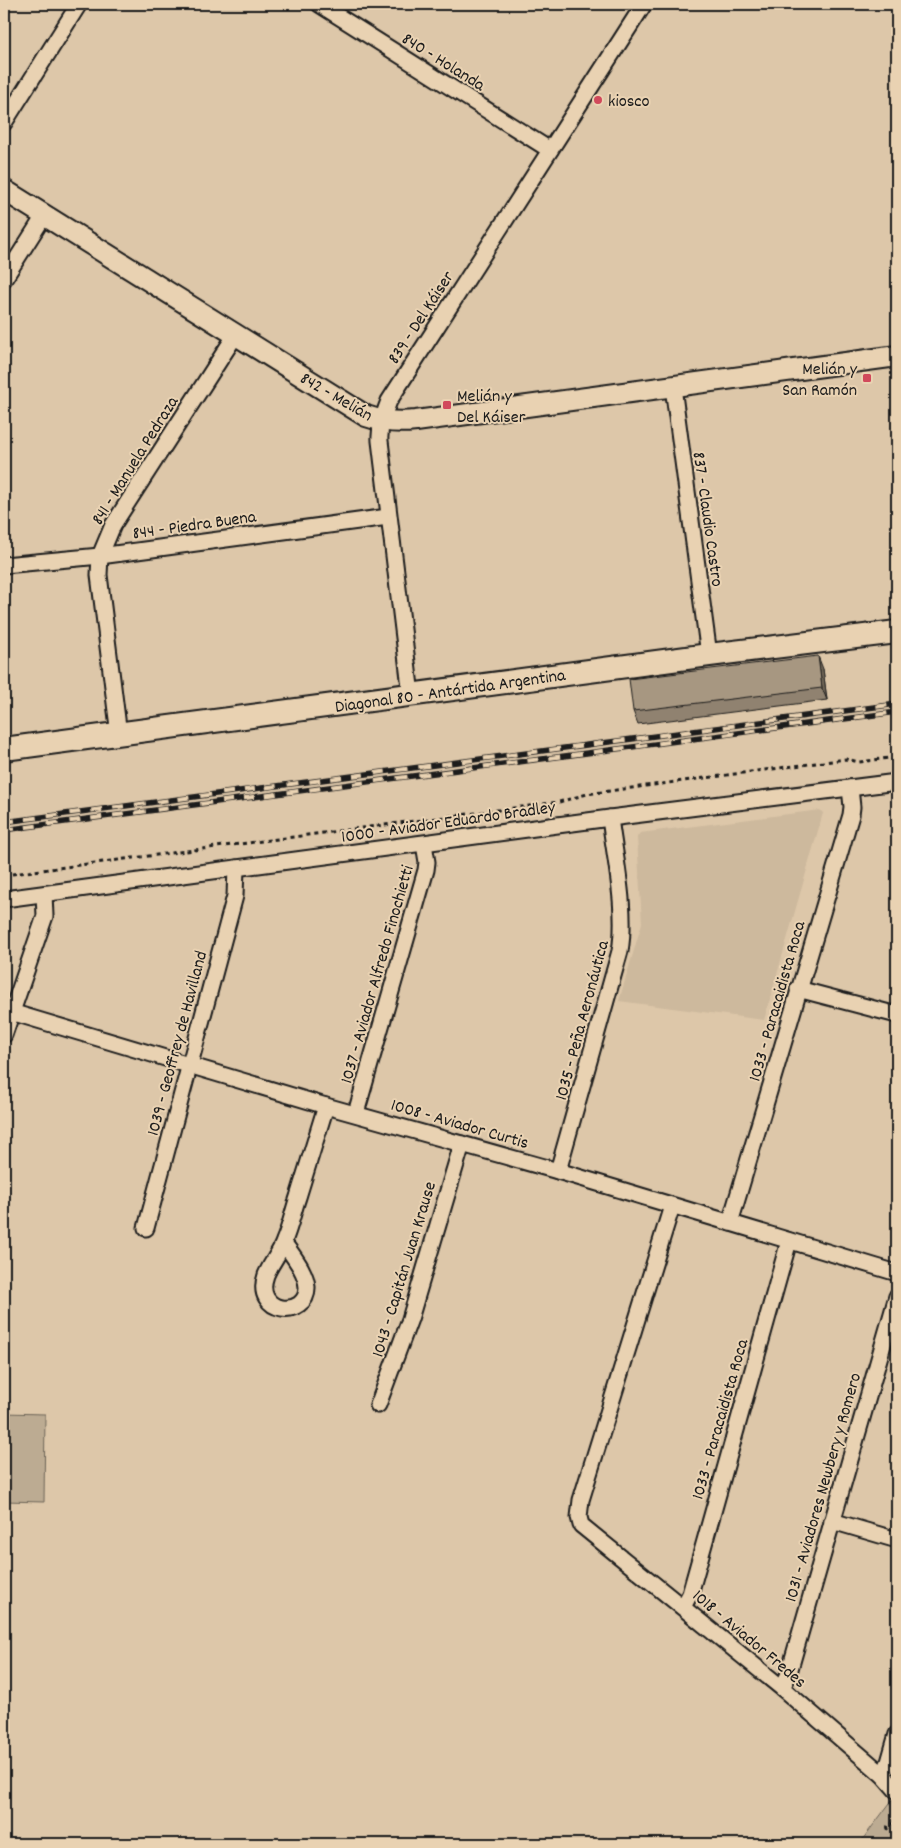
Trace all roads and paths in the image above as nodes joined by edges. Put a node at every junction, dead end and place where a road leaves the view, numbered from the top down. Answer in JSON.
{"nodes":[{"id":1,"x":79,"y":4,"type":"edge"},
{"id":2,"x":318,"y":4,"type":"edge"},
{"id":3,"x":639,"y":5,"type":"edge"},
{"id":4,"x":4,"y":123,"type":"edge"},
{"id":5,"x":550,"y":150,"type":"junction"},
{"id":6,"x":4,"y":190,"type":"edge"},
{"id":7,"x":44,"y":216,"type":"junction"},
{"id":8,"x":4,"y":279,"type":"edge"},
{"id":9,"x":235,"y":336,"type":"junction"},
{"id":10,"x":897,"y":356,"type":"edge"},
{"id":11,"x":672,"y":387,"type":"junction"},
{"id":12,"x":382,"y":422,"type":"junction"},
{"id":13,"x":388,"y":517,"type":"junction"},
{"id":14,"x":100,"y":556,"type":"junction"},
{"id":15,"x":4,"y":565,"type":"edge"},
{"id":16,"x":897,"y":632,"type":"edge"},
{"id":17,"x":709,"y":655,"type":"junction"},
{"id":18,"x":411,"y":695,"type":"junction"},
{"id":19,"x":118,"y":735,"type":"junction"},
{"id":20,"x":4,"y":749,"type":"edge"},
{"id":21,"x":897,"y":757,"type":"edge"},
{"id":22,"x":897,"y":782,"type":"edge"},
{"id":23,"x":850,"y":788,"type":"junction"},
{"id":24,"x":610,"y":818,"type":"junction"},
{"id":25,"x":424,"y":844,"type":"junction"},
{"id":26,"x":236,"y":868,"type":"junction"},
{"id":27,"x":4,"y":875,"type":"edge"},
{"id":28,"x":44,"y":894,"type":"junction"},
{"id":29,"x":4,"y":899,"type":"edge"},
{"id":30,"x":798,"y":990,"type":"junction"},
{"id":31,"x":12,"y":1012,"type":"junction"},
{"id":32,"x":897,"y":1016,"type":"edge"},
{"id":33,"x":4,"y":1035,"type":"edge"},
{"id":34,"x":190,"y":1064,"type":"junction"},
{"id":35,"x":326,"y":1106,"type":"junction"},
{"id":36,"x":356,"y":1113,"type":"junction"},
{"id":37,"x":462,"y":1144,"type":"junction"},
{"id":38,"x":558,"y":1171,"type":"junction"},
{"id":39,"x":672,"y":1206,"type":"junction"},
{"id":40,"x":730,"y":1223,"type":"junction"},
{"id":41,"x":146,"y":1228,"type":"dead end"},
{"id":42,"x":788,"y":1241,"type":"junction"},
{"id":43,"x":284,"y":1243,"type":"dead end"},
{"id":44,"x":897,"y":1273,"type":"edge"},
{"id":45,"x":897,"y":1296,"type":"edge"},
{"id":46,"x":378,"y":1405,"type":"dead end"},
{"id":47,"x":832,"y":1521,"type":"junction"},
{"id":48,"x":897,"y":1540,"type":"edge"},
{"id":49,"x":683,"y":1607,"type":"junction"},
{"id":50,"x":782,"y":1688,"type":"junction"},
{"id":51,"x":897,"y":1734,"type":"edge"},
{"id":52,"x":883,"y":1775,"type":"junction"},
{"id":53,"x":897,"y":1791,"type":"edge"}],
"edges":[{"from":1,"to":4,"type":"street"},
{"from":2,"to":5,"type":"street","name":"840 - Holanda"},
{"from":3,"to":5,"type":"street","name":"839 - Del Káiser"},
{"from":5,"to":12,"type":"street","name":"839 - Del Káiser"},
{"from":6,"to":7,"type":"street","name":"842 - Melián"},
{"from":7,"to":8,"type":"street"},
{"from":7,"to":9,"type":"street","name":"842 - Melián"},
{"from":9,"to":12,"type":"street","name":"842 - Melián"},
{"from":9,"to":14,"type":"street","name":"841 - Manuela Pedraza"},
{"from":10,"to":11,"type":"street","name":"842 - Melián"},
{"from":11,"to":12,"type":"street","name":"842 - Melián"},
{"from":11,"to":17,"type":"street","name":"837 - Claudio Castro"},
{"from":12,"to":13,"type":"street","name":"839 - Del Káiser"},
{"from":13,"to":14,"type":"street","name":"844 - Piedra Buena"},
{"from":13,"to":18,"type":"street","name":"839 - Del Káiser"},
{"from":14,"to":15,"type":"street","name":"844 - Piedra Buena"},
{"from":14,"to":19,"type":"street","name":"841 - Manuela Pedraza"},
{"from":16,"to":17,"type":"main road","name":"Diagonal 80 - Antártida Argentina"},
{"from":17,"to":18,"type":"main road","name":"Diagonal 80 - Antártida Argentina"},
{"from":18,"to":19,"type":"main road","name":"Diagonal 80 - Antártida Argentina"},
{"from":19,"to":20,"type":"main road","name":"Diagonal 80 - Antártida Argentina"},
{"from":21,"to":27,"type":"path"},
{"from":22,"to":23,"type":"street","name":"1000 - Aviador Eduardo Bradley"},
{"from":23,"to":24,"type":"street","name":"1000 - Aviador Eduardo Bradley"},
{"from":23,"to":30,"type":"street","name":"1033 - Paracaidista Roca"},
{"from":24,"to":25,"type":"street","name":"1000 - Aviador Eduardo Bradley"},
{"from":24,"to":38,"type":"street","name":"1035 - Peña Aeronáutica"},
{"from":25,"to":26,"type":"street","name":"1000 - Aviador Eduardo Bradley"},
{"from":25,"to":36,"type":"street","name":"1037 - Aviador Alfredo Finochietti"},
{"from":26,"to":28,"type":"street","name":"1000 - Aviador Eduardo Bradley"},
{"from":26,"to":34,"type":"street","name":"1039 - Geoffrey de Havilland"},
{"from":28,"to":29,"type":"street","name":"1000 - Aviador Eduardo Bradley"},
{"from":28,"to":31,"type":"street"},
{"from":30,"to":32,"type":"street"},
{"from":30,"to":40,"type":"street","name":"1033 - Paracaidista Roca"},
{"from":31,"to":33,"type":"street"},
{"from":31,"to":34,"type":"street","name":"1008 - Aviador Curtis"},
{"from":34,"to":35,"type":"street","name":"1008 - Aviador Curtis"},
{"from":34,"to":41,"type":"street","name":"1039 - Geoffrey de Havilland"},
{"from":35,"to":36,"type":"street","name":"1008 - Aviador Curtis"},
{"from":35,"to":43,"type":"street"},
{"from":36,"to":37,"type":"street","name":"1008 - Aviador Curtis"},
{"from":37,"to":38,"type":"street","name":"1008 - Aviador Curtis"},
{"from":37,"to":46,"type":"street","name":"1043 - Capitán Juan Krause"},
{"from":38,"to":39,"type":"street","name":"1008 - Aviador Curtis"},
{"from":39,"to":40,"type":"street","name":"1008 - Aviador Curtis"},
{"from":39,"to":49,"type":"street","name":"1018 - Aviador Fredes"},
{"from":40,"to":42,"type":"street","name":"1008 - Aviador Curtis"},
{"from":42,"to":44,"type":"street","name":"1008 - Aviador Curtis"},
{"from":42,"to":49,"type":"street","name":"1033 - Paracaidista Roca"},
{"from":45,"to":47,"type":"street","name":"1031 - Aviadores Newbery y Romero"},
{"from":47,"to":48,"type":"street"},
{"from":47,"to":50,"type":"street","name":"1031 - Aviadores Newbery y Romero"},
{"from":49,"to":50,"type":"street","name":"1018 - Aviador Fredes"},
{"from":50,"to":52,"type":"street","name":"1018 - Aviador Fredes"},
{"from":51,"to":52,"type":"street"},
{"from":52,"to":53,"type":"street","name":"1018 - Aviador Fredes"}]}
